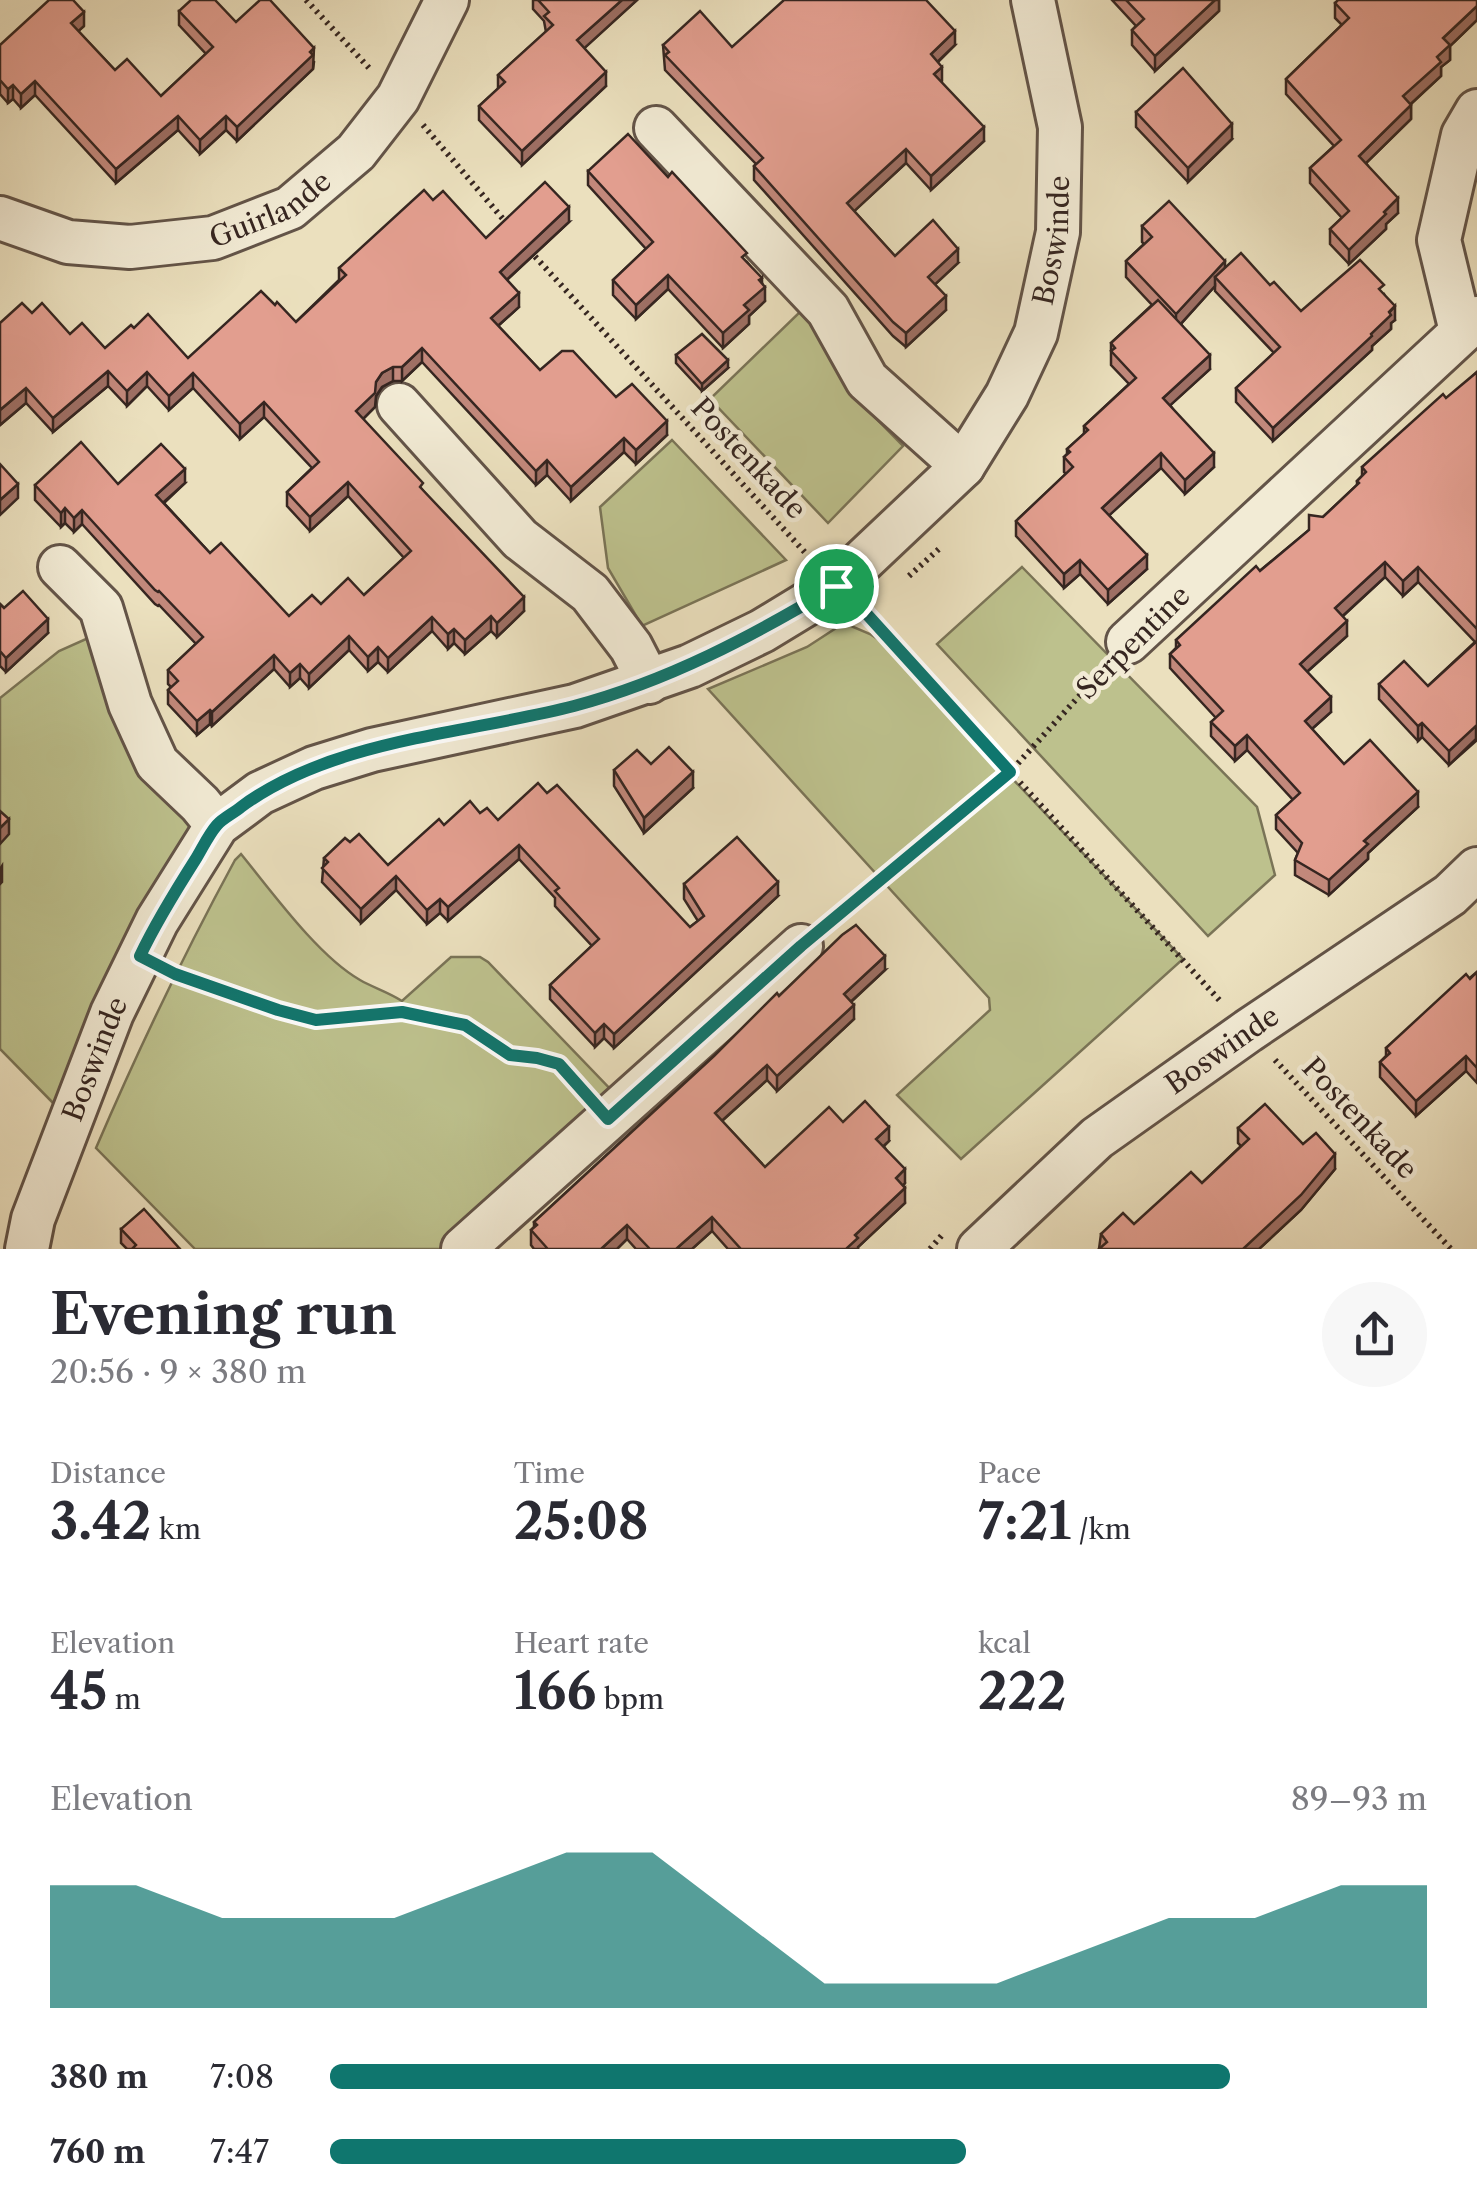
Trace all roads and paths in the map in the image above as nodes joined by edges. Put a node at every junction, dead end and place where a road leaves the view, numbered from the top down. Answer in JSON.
{"nodes":[{"id":1,"x":306,"y":0,"type":"edge"},
{"id":2,"x":447,"y":0,"type":"edge"},
{"id":3,"x":1032,"y":0,"type":"edge"},
{"id":4,"x":382,"y":59,"type":"dead end"},
{"id":5,"x":386,"y":86,"type":"junction"},
{"id":6,"x":1477,"y":111,"type":"edge"},
{"id":7,"x":656,"y":128,"type":"dead end"},
{"id":8,"x":0,"y":218,"type":"edge"},
{"id":9,"x":510,"y":227,"type":"edge"},
{"id":10,"x":522,"y":242,"type":"edge"},
{"id":11,"x":1469,"y":324,"type":"edge"},
{"id":12,"x":399,"y":405,"type":"dead end"},
{"id":13,"x":964,"y":466,"type":"junction"},
{"id":14,"x":60,"y":566,"type":"dead end"},
{"id":15,"x":850,"y":606,"type":"junction"},
{"id":16,"x":1128,"y":642,"type":"joint"},
{"id":17,"x":649,"y":682,"type":"junction"},
{"id":18,"x":1010,"y":772,"type":"junction"},
{"id":19,"x":217,"y":825,"type":"junction"},
{"id":20,"x":1477,"y":869,"type":"edge"},
{"id":21,"x":801,"y":946,"type":"joint"},
{"id":22,"x":182,"y":958,"type":"dead end"},
{"id":23,"x":157,"y":965,"type":"junction"},
{"id":24,"x":1248,"y":1031,"type":"junction"},
{"id":25,"x":608,"y":1119,"type":"junction"},
{"id":26,"x":27,"y":1249,"type":"edge"},
{"id":27,"x":462,"y":1249,"type":"edge"},
{"id":28,"x":979,"y":1249,"type":"edge"},
{"id":29,"x":1451,"y":1249,"type":"edge"}],
"edges":[{"from":1,"to":5,"type":"path"},
{"from":2,"to":5,"type":"street","name":"Guirlande"},
{"from":3,"to":13,"type":"street","name":"Boswinde"},
{"from":4,"to":5,"type":"path"},
{"from":5,"to":8,"type":"street","name":"Guirlande"},
{"from":5,"to":9,"type":"path"},
{"from":6,"to":11,"type":"street","name":"Serpentine"},
{"from":7,"to":13,"type":"street"},
{"from":10,"to":15,"type":"path","name":"Postenkade"},
{"from":11,"to":16,"type":"street","name":"Serpentine"},
{"from":12,"to":17,"type":"street"},
{"from":13,"to":15,"type":"street","name":"Boswinde"},
{"from":14,"to":19,"type":"street"},
{"from":15,"to":17,"type":"street","name":"Boswinde"},
{"from":15,"to":18,"type":"path","name":"Postenkade"},
{"from":16,"to":18,"type":"path","name":"Serpentine"},
{"from":17,"to":19,"type":"street","name":"Boswinde"},
{"from":18,"to":21,"type":"path","name":"Serpentine"},
{"from":18,"to":24,"type":"path","name":"Postenkade"},
{"from":19,"to":23,"type":"street","name":"Boswinde"},
{"from":20,"to":24,"type":"street","name":"Boswinde"},
{"from":21,"to":25,"type":"street"},
{"from":22,"to":23,"type":"path"},
{"from":23,"to":25,"type":"path"},
{"from":23,"to":26,"type":"street","name":"Boswinde"},
{"from":24,"to":28,"type":"street","name":"Boswinde"},
{"from":24,"to":29,"type":"path","name":"Postenkade"},
{"from":25,"to":27,"type":"street"}]}
